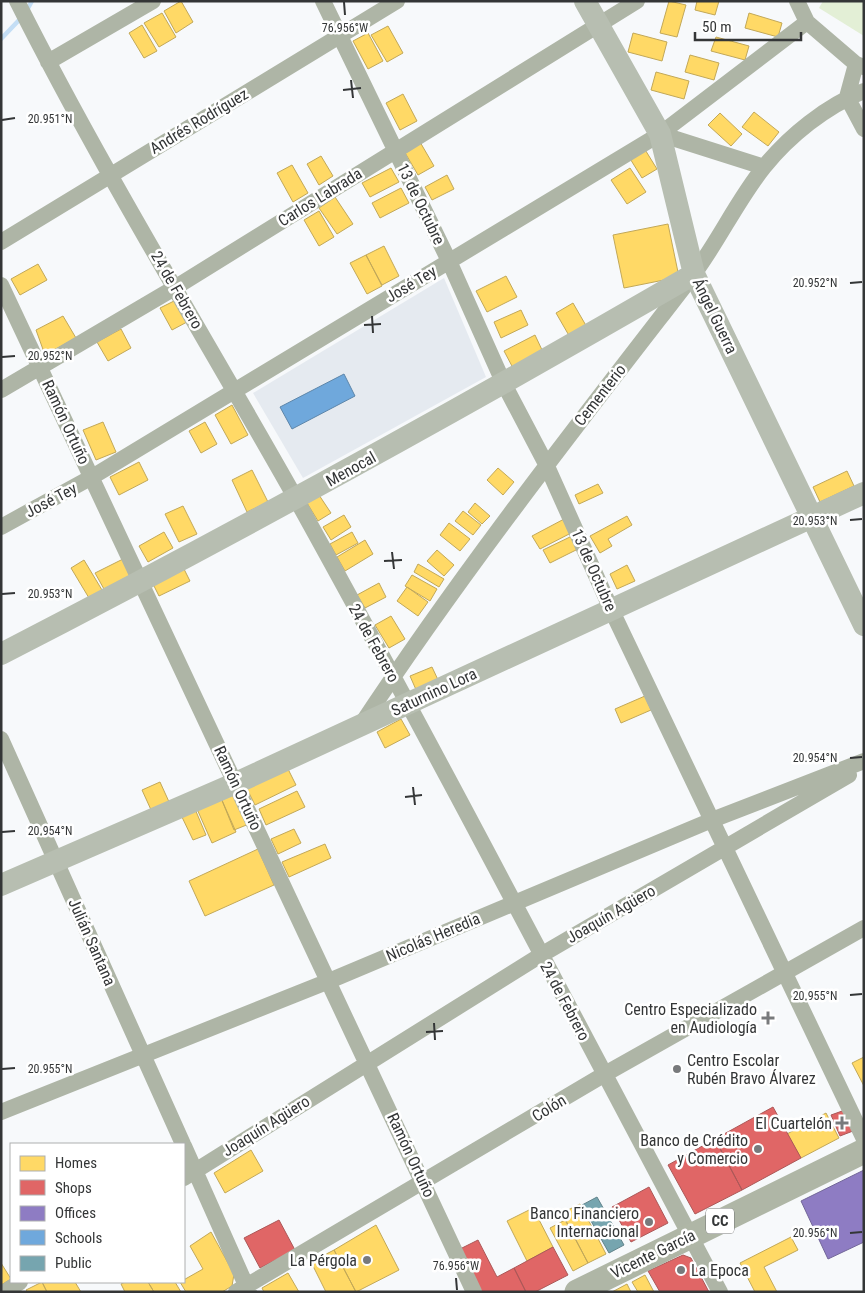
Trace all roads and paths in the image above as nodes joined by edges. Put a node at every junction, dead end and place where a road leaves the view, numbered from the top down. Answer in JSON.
{"nodes":[{"id":1,"x":17,"y":1,"type":"edge"},
{"id":2,"x":153,"y":1,"type":"edge"},
{"id":3,"x":323,"y":1,"type":"edge"},
{"id":4,"x":397,"y":1,"type":"edge"},
{"id":5,"x":585,"y":1,"type":"edge"},
{"id":6,"x":637,"y":1,"type":"edge"},
{"id":7,"x":797,"y":1,"type":"edge"},
{"id":8,"x":807,"y":22,"type":"junction"},
{"id":9,"x":597,"y":24,"type":"junction"},
{"id":10,"x":339,"y":36,"type":"junction"},
{"id":11,"x":48,"y":62,"type":"junction"},
{"id":12,"x":860,"y":66,"type":"edge"},
{"id":13,"x":864,"y":91,"type":"edge"},
{"id":14,"x":847,"y":97,"type":"junction"},
{"id":15,"x":864,"y":129,"type":"edge"},
{"id":16,"x":660,"y":134,"type":"junction"},
{"id":17,"x":396,"y":150,"type":"junction"},
{"id":18,"x":764,"y":167,"type":"junction"},
{"id":19,"x":110,"y":176,"type":"junction"},
{"id":20,"x":1,"y":242,"type":"edge"},
{"id":21,"x":449,"y":261,"type":"junction"},
{"id":22,"x":694,"y":274,"type":"junction"},
{"id":23,"x":1,"y":285,"type":"edge"},
{"id":24,"x":176,"y":287,"type":"junction"},
{"id":25,"x":40,"y":367,"type":"junction"},
{"id":26,"x":504,"y":384,"type":"junction"},
{"id":27,"x":1,"y":390,"type":"edge"},
{"id":28,"x":235,"y":391,"type":"junction"},
{"id":29,"x":546,"y":464,"type":"junction"},
{"id":30,"x":92,"y":477,"type":"junction"},
{"id":31,"x":864,"y":493,"type":"edge"},
{"id":32,"x":296,"y":500,"type":"junction"},
{"id":33,"x":813,"y":516,"type":"junction"},
{"id":34,"x":1,"y":526,"type":"edge"},
{"id":35,"x":141,"y":582,"type":"junction"},
{"id":36,"x":611,"y":609,"type":"junction"},
{"id":37,"x":864,"y":625,"type":"edge"},
{"id":38,"x":1,"y":654,"type":"edge"},
{"id":39,"x":393,"y":677,"type":"junction"},
{"id":40,"x":408,"y":705,"type":"junction"},
{"id":41,"x":361,"y":725,"type":"junction"},
{"id":42,"x":1,"y":739,"type":"edge"},
{"id":43,"x":864,"y":761,"type":"edge"},
{"id":44,"x":864,"y":767,"type":"edge"},
{"id":45,"x":236,"y":784,"type":"junction"},
{"id":46,"x":712,"y":820,"type":"junction"},
{"id":47,"x":727,"y":848,"type":"junction"},
{"id":48,"x":56,"y":860,"type":"junction"},
{"id":49,"x":1,"y":886,"type":"edge"},
{"id":50,"x":513,"y":903,"type":"junction"},
{"id":51,"x":864,"y":928,"type":"edge"},
{"id":52,"x":541,"y":955,"type":"junction"},
{"id":53,"x":785,"y":972,"type":"junction"},
{"id":54,"x":329,"y":981,"type":"junction"},
{"id":55,"x":143,"y":1055,"type":"junction"},
{"id":56,"x":368,"y":1063,"type":"junction"},
{"id":57,"x":604,"y":1074,"type":"junction"},
{"id":58,"x":1,"y":1112,"type":"edge"},
{"id":59,"x":864,"y":1140,"type":"edge"},
{"id":60,"x":182,"y":1143,"type":"edge"},
{"id":61,"x":864,"y":1150,"type":"edge"},
{"id":62,"x":185,"y":1155,"type":"edge"},
{"id":63,"x":189,"y":1174,"type":"edge"},
{"id":64,"x":424,"y":1182,"type":"junction"},
{"id":65,"x":690,"y":1235,"type":"junction"},
{"id":66,"x":18,"y":1283,"type":"edge"},
{"id":67,"x":244,"y":1290,"type":"edge"},
{"id":68,"x":5,"y":1292,"type":"edge"},
{"id":69,"x":474,"y":1292,"type":"edge"},
{"id":70,"x":577,"y":1292,"type":"edge"},
{"id":71,"x":720,"y":1292,"type":"edge"}],
"edges":[{"from":1,"to":11,"type":"street","name":"24 de Febrero"},
{"from":2,"to":11,"type":"street"},
{"from":3,"to":10,"type":"street","name":"13 de Octubre"},
{"from":4,"to":10,"type":"street","name":"Andrés Rodríguez"},
{"from":5,"to":9,"type":"street","name":"Ángel Guerra"},
{"from":6,"to":9,"type":"street","name":"Carlos Labrada"},
{"from":7,"to":8,"type":"street"},
{"from":8,"to":12,"type":"street"},
{"from":8,"to":16,"type":"street","name":"José Tey"},
{"from":9,"to":16,"type":"street","name":"Ángel Guerra"},
{"from":9,"to":17,"type":"street","name":"Carlos Labrada"},
{"from":10,"to":17,"type":"street","name":"13 de Octubre"},
{"from":10,"to":19,"type":"street","name":"Andrés Rodríguez"},
{"from":11,"to":19,"type":"street","name":"24 de Febrero"},
{"from":12,"to":14,"type":"street"},
{"from":13,"to":14,"type":"street","name":"Cementerio"},
{"from":14,"to":15,"type":"street"},
{"from":14,"to":18,"type":"street","name":"Cementerio"},
{"from":16,"to":18,"type":"street"},
{"from":16,"to":21,"type":"street","name":"José Tey"},
{"from":16,"to":22,"type":"street","name":"Ángel Guerra"},
{"from":17,"to":21,"type":"street","name":"13 de Octubre"},
{"from":17,"to":24,"type":"street","name":"Carlos Labrada"},
{"from":18,"to":22,"type":"street","name":"Cementerio"},
{"from":19,"to":20,"type":"street","name":"Andrés Rodríguez"},
{"from":19,"to":24,"type":"street","name":"24 de Febrero"},
{"from":21,"to":26,"type":"street","name":"13 de Octubre"},
{"from":21,"to":28,"type":"street","name":"José Tey"},
{"from":22,"to":26,"type":"street","name":"Menocal"},
{"from":22,"to":29,"type":"street","name":"Cementerio"},
{"from":22,"to":33,"type":"street","name":"Ángel Guerra"},
{"from":23,"to":25,"type":"street","name":"Ramón Ortuño"},
{"from":24,"to":25,"type":"street","name":"Carlos Labrada"},
{"from":24,"to":28,"type":"street","name":"24 de Febrero"},
{"from":25,"to":27,"type":"street","name":"Carlos Labrada"},
{"from":25,"to":30,"type":"street","name":"Ramón Ortuño"},
{"from":26,"to":29,"type":"street","name":"13 de Octubre"},
{"from":26,"to":32,"type":"street","name":"Menocal"},
{"from":28,"to":30,"type":"street","name":"José Tey"},
{"from":28,"to":32,"type":"street","name":"24 de Febrero"},
{"from":29,"to":36,"type":"street","name":"13 de Octubre"},
{"from":29,"to":39,"type":"street","name":"Cementerio"},
{"from":30,"to":34,"type":"street","name":"José Tey"},
{"from":30,"to":35,"type":"street","name":"Ramón Ortuño"},
{"from":31,"to":33,"type":"street","name":"Saturnino Lora"},
{"from":32,"to":35,"type":"street","name":"Menocal"},
{"from":32,"to":39,"type":"street","name":"24 de Febrero"},
{"from":33,"to":36,"type":"street","name":"Saturnino Lora"},
{"from":33,"to":37,"type":"street","name":"Ángel Guerra"},
{"from":35,"to":38,"type":"street","name":"Menocal"},
{"from":35,"to":45,"type":"street","name":"Ramón Ortuño"},
{"from":36,"to":40,"type":"street","name":"Saturnino Lora"},
{"from":36,"to":46,"type":"street","name":"13 de Octubre"},
{"from":39,"to":40,"type":"street","name":"24 de Febrero"},
{"from":39,"to":41,"type":"street","name":"Cementerio"},
{"from":40,"to":41,"type":"street","name":"Saturnino Lora"},
{"from":40,"to":50,"type":"street","name":"24 de Febrero"},
{"from":41,"to":45,"type":"street","name":"Saturnino Lora"},
{"from":42,"to":48,"type":"street","name":"Julián Santana"},
{"from":43,"to":46,"type":"street","name":"Nicolás Heredia"},
{"from":44,"to":47,"type":"street","name":"Joaquín Agüero"},
{"from":45,"to":48,"type":"street","name":"Saturnino Lora"},
{"from":45,"to":54,"type":"street","name":"Ramón Ortuño"},
{"from":46,"to":47,"type":"street","name":"13 de Octubre"},
{"from":46,"to":50,"type":"street","name":"Nicolás Heredia"},
{"from":47,"to":52,"type":"street","name":"Joaquín Agüero"},
{"from":47,"to":53,"type":"street","name":"13 de Octubre"},
{"from":48,"to":49,"type":"street","name":"Saturnino Lora"},
{"from":48,"to":55,"type":"street","name":"Julián Santana"},
{"from":50,"to":52,"type":"street","name":"24 de Febrero"},
{"from":50,"to":54,"type":"street","name":"Nicolás Heredia"},
{"from":51,"to":53,"type":"street","name":"Colón"},
{"from":52,"to":56,"type":"street","name":"Joaquín Agüero"},
{"from":52,"to":57,"type":"street","name":"24 de Febrero"},
{"from":53,"to":57,"type":"street","name":"Colón"},
{"from":53,"to":59,"type":"street","name":"13 de Octubre"},
{"from":54,"to":55,"type":"street","name":"Nicolás Heredia"},
{"from":54,"to":56,"type":"street","name":"Ramón Ortuño"},
{"from":55,"to":58,"type":"street","name":"Nicolás Heredia"},
{"from":55,"to":60,"type":"street","name":"Julián Santana"},
{"from":56,"to":63,"type":"street","name":"Joaquín Agüero"},
{"from":56,"to":64,"type":"street","name":"Ramón Ortuño"},
{"from":57,"to":64,"type":"street","name":"Colón"},
{"from":57,"to":65,"type":"street","name":"24 de Febrero"},
{"from":61,"to":65,"type":"main road","name":"Vicente García","number":"CC"},
{"from":62,"to":63,"type":"street","name":"Julián Santana"},
{"from":63,"to":67,"type":"street","name":"Julián Santana"},
{"from":64,"to":67,"type":"street","name":"Colón"},
{"from":64,"to":69,"type":"street","name":"Ramón Ortuño"},
{"from":65,"to":70,"type":"main road","name":"Vicente García","number":"CC"},
{"from":65,"to":71,"type":"street","name":"24 de Febrero"},
{"from":66,"to":68,"type":"street"}]}
